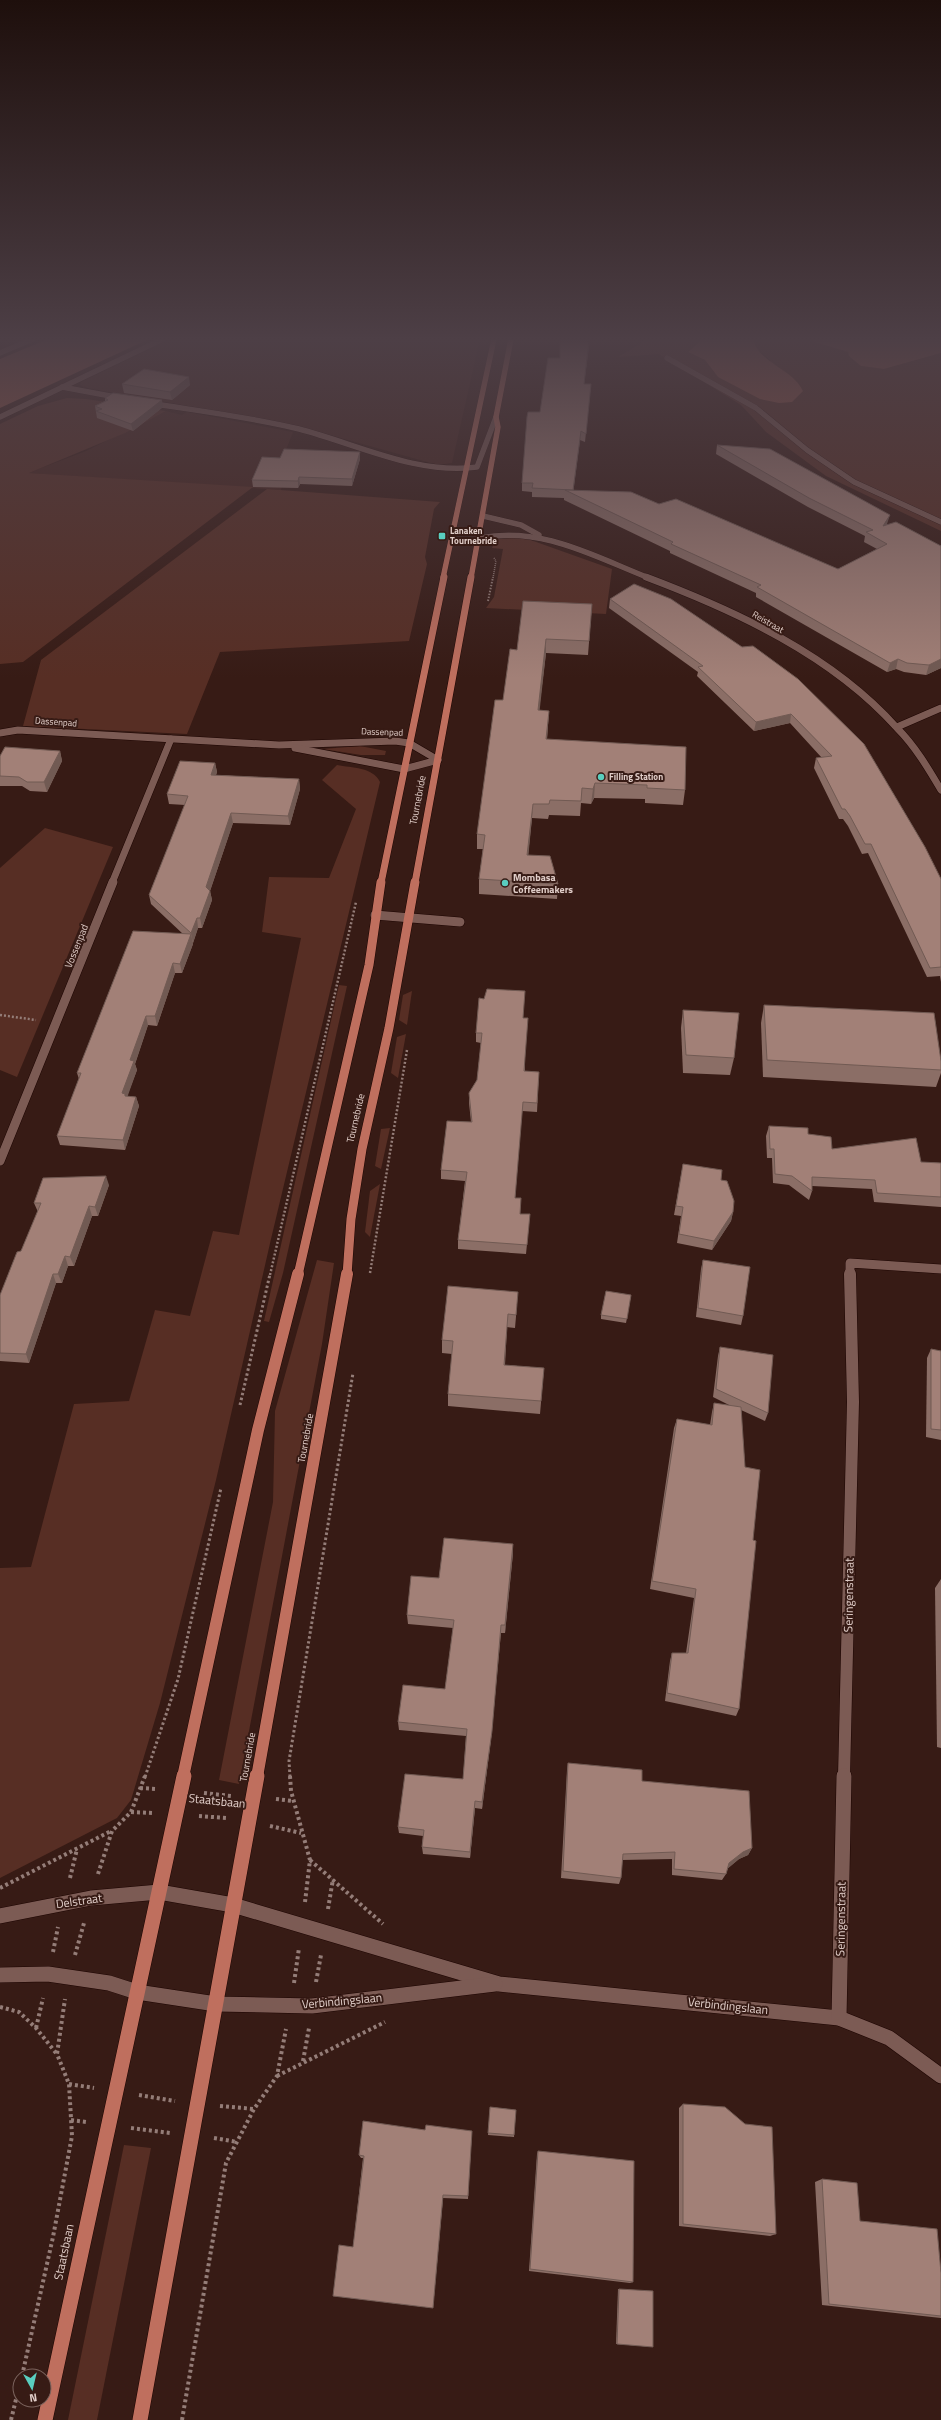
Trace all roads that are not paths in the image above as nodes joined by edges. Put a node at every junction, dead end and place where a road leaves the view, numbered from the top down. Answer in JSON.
{"nodes":[{"id":1,"x":376,"y":452,"type":"edge"},
{"id":2,"x":470,"y":452,"type":"edge"},
{"id":3,"x":483,"y":452,"type":"edge"},
{"id":4,"x":494,"y":452,"type":"edge"},
{"id":5,"x":810,"y":452,"type":"edge"},
{"id":6,"x":466,"y":470,"type":"junction"},
{"id":7,"x":483,"y":516,"type":"junction"},
{"id":8,"x":941,"y":522,"type":"edge"},
{"id":9,"x":539,"y":535,"type":"junction"},
{"id":10,"x":480,"y":538,"type":"junction"},
{"id":11,"x":941,"y":708,"type":"edge"},
{"id":12,"x":897,"y":727,"type":"junction"},
{"id":13,"x":0,"y":733,"type":"edge"},
{"id":14,"x":171,"y":739,"type":"junction"},
{"id":15,"x":409,"y":743,"type":"junction"},
{"id":16,"x":279,"y":745,"type":"junction"},
{"id":17,"x":438,"y":760,"type":"junction"},
{"id":18,"x":404,"y":769,"type":"junction"},
{"id":19,"x":941,"y":790,"type":"edge"},
{"id":20,"x":375,"y":915,"type":"junction"},
{"id":21,"x":409,"y":916,"type":"junction"},
{"id":22,"x":460,"y":922,"type":"dead end"},
{"id":23,"x":0,"y":1161,"type":"edge"},
{"id":24,"x":941,"y":1269,"type":"edge"},
{"id":25,"x":160,"y":1892,"type":"junction"},
{"id":26,"x":233,"y":1905,"type":"junction"},
{"id":27,"x":0,"y":1916,"type":"edge"},
{"id":28,"x":0,"y":1975,"type":"edge"},
{"id":29,"x":499,"y":1984,"type":"junction"},
{"id":30,"x":137,"y":1992,"type":"junction"},
{"id":31,"x":216,"y":2004,"type":"junction"},
{"id":32,"x":839,"y":2018,"type":"junction"},
{"id":33,"x":941,"y":2076,"type":"edge"},
{"id":34,"x":45,"y":2420,"type":"edge"},
{"id":35,"x":140,"y":2420,"type":"edge"}],
"edges":[{"from":1,"to":6,"type":"street"},
{"from":2,"to":6,"type":"main road","name":"Tournebride"},
{"from":3,"to":6,"type":"street"},
{"from":4,"to":7,"type":"main road","name":"Tournebride"},
{"from":5,"to":8,"type":"street"},
{"from":6,"to":15,"type":"main road","name":"Tournebride"},
{"from":7,"to":9,"type":"street","name":"Reistraat"},
{"from":7,"to":10,"type":"main road","name":"Tournebride"},
{"from":9,"to":10,"type":"street","name":"Reistraat"},
{"from":9,"to":12,"type":"street","name":"Reistraat"},
{"from":10,"to":17,"type":"main road","name":"Tournebride"},
{"from":11,"to":12,"type":"street"},
{"from":12,"to":19,"type":"street","name":"Reistraat"},
{"from":13,"to":14,"type":"street","name":"Dassenpad"},
{"from":14,"to":16,"type":"street","name":"Dassenpad"},
{"from":14,"to":23,"type":"street","name":"Vossenpad"},
{"from":15,"to":16,"type":"street","name":"Dassenpad"},
{"from":15,"to":17,"type":"street","name":"Dassenpad"},
{"from":15,"to":18,"type":"main road","name":"Tournebride"},
{"from":16,"to":18,"type":"street","name":"Dassenpad"},
{"from":17,"to":18,"type":"street","name":"Dassenpad"},
{"from":17,"to":21,"type":"main road","name":"Tournebride"},
{"from":18,"to":20,"type":"main road","name":"Tournebride"},
{"from":20,"to":21,"type":"street"},
{"from":20,"to":25,"type":"main road","name":"Tournebride"},
{"from":21,"to":22,"type":"street"},
{"from":21,"to":26,"type":"main road","name":"Tournebride"},
{"from":24,"to":32,"type":"street","name":"Seringenstraat"},
{"from":25,"to":26,"type":"street","name":"Verbindingslaan"},
{"from":25,"to":27,"type":"street","name":"Delstraat"},
{"from":25,"to":30,"type":"main road","name":"Staatsbaan"},
{"from":26,"to":29,"type":"street","name":"Verbindingslaan"},
{"from":26,"to":31,"type":"main road"},
{"from":28,"to":30,"type":"street"},
{"from":29,"to":31,"type":"street","name":"Verbindingslaan"},
{"from":29,"to":32,"type":"street","name":"Verbindingslaan"},
{"from":30,"to":31,"type":"street","name":"Verbindingslaan"},
{"from":30,"to":34,"type":"main road","name":"Staatsbaan"},
{"from":31,"to":35,"type":"main road"},
{"from":32,"to":33,"type":"street","name":"Verbindingslaan"}]}
